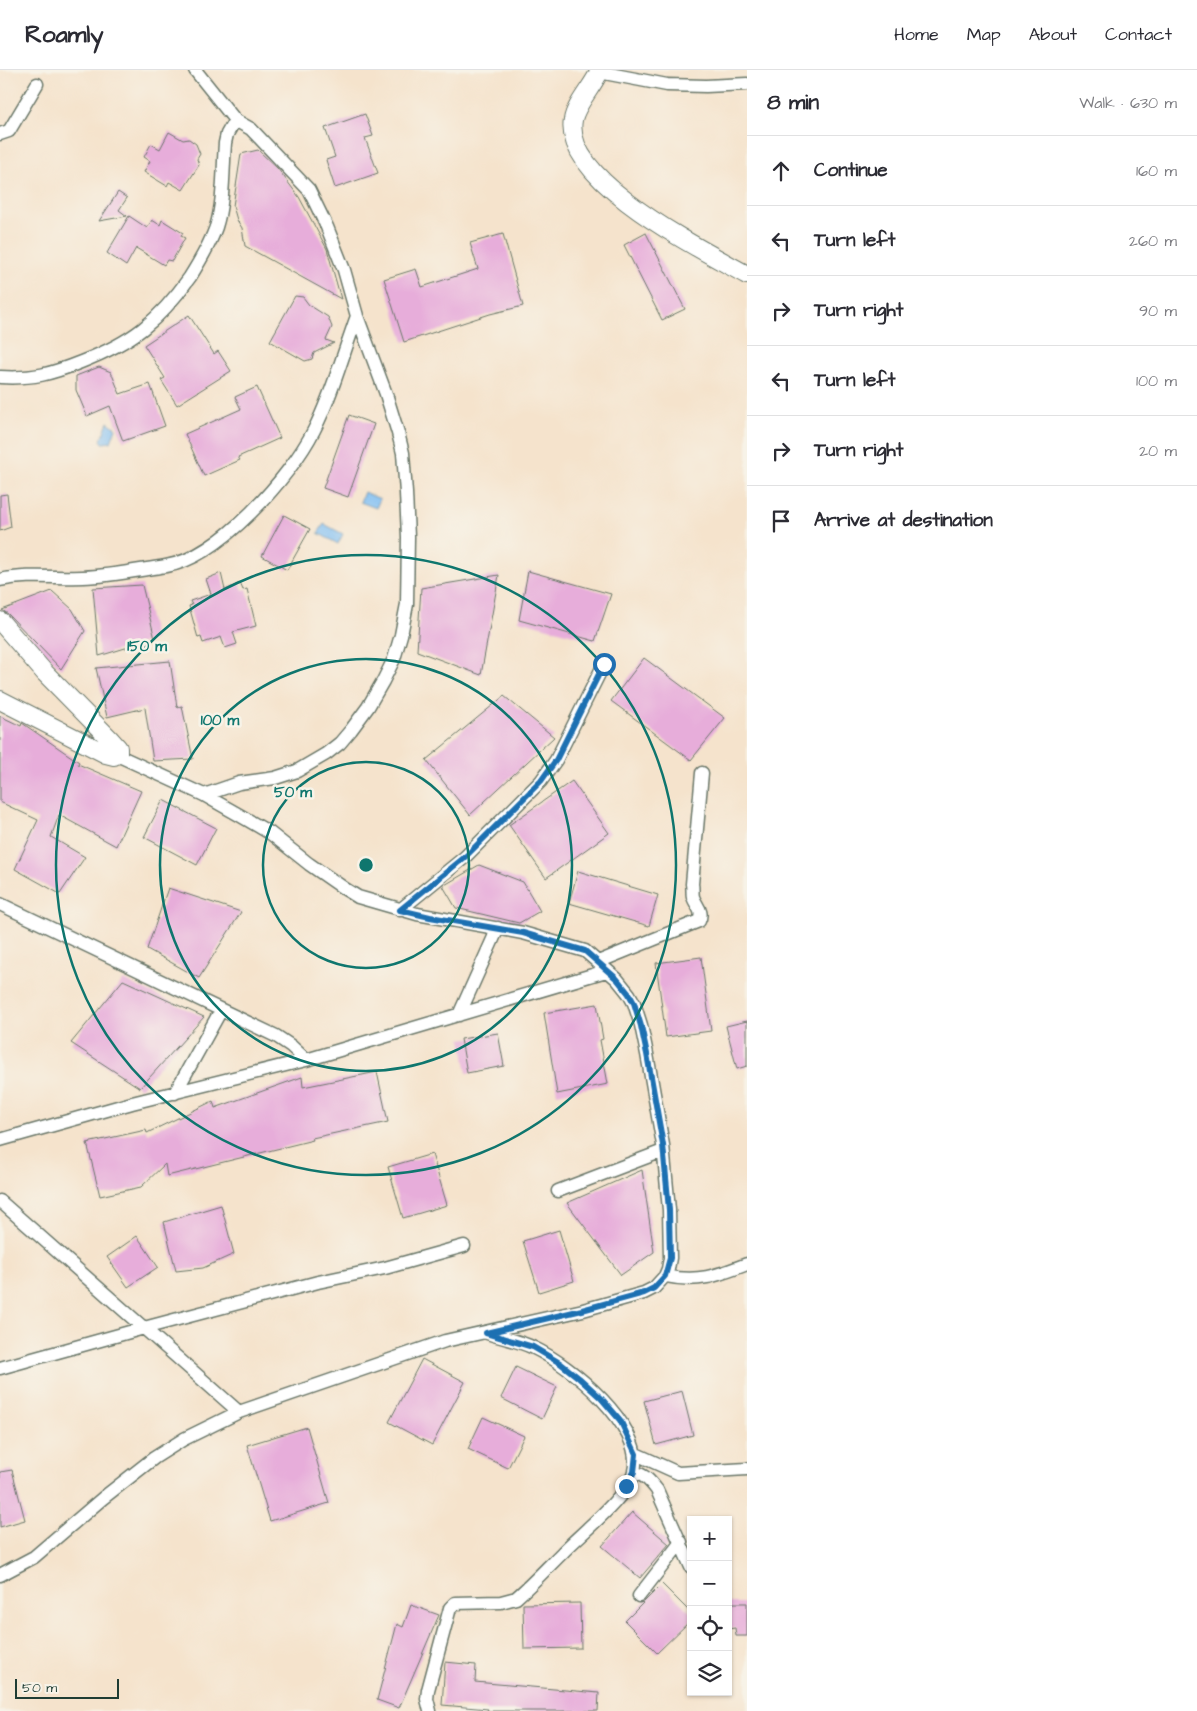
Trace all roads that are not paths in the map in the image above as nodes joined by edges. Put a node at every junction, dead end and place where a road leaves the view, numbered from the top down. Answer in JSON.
{"nodes":[{"id":1,"x":194,"y":70,"type":"edge"},
{"id":2,"x":599,"y":71,"type":"edge"},
{"id":3,"x":38,"y":84,"type":"dead end"},
{"id":4,"x":747,"y":84,"type":"edge"},
{"id":5,"x":235,"y":120,"type":"junction"},
{"id":6,"x":0,"y":134,"type":"edge"},
{"id":7,"x":747,"y":275,"type":"edge"},
{"id":8,"x":357,"y":316,"type":"junction"},
{"id":9,"x":0,"y":377,"type":"edge"},
{"id":10,"x":0,"y":580,"type":"edge"},
{"id":11,"x":0,"y":621,"type":"edge"},
{"id":12,"x":604,"y":664,"type":"dead end"},
{"id":13,"x":0,"y":700,"type":"edge"},
{"id":14,"x":117,"y":755,"type":"junction"},
{"id":15,"x":702,"y":774,"type":"dead end"},
{"id":16,"x":204,"y":795,"type":"junction"},
{"id":17,"x":0,"y":904,"type":"edge"},
{"id":18,"x":400,"y":910,"type":"junction"},
{"id":19,"x":498,"y":928,"type":"junction"},
{"id":20,"x":602,"y":967,"type":"junction"},
{"id":21,"x":221,"y":1010,"type":"junction"},
{"id":22,"x":459,"y":1015,"type":"junction"},
{"id":23,"x":306,"y":1060,"type":"junction"},
{"id":24,"x":175,"y":1093,"type":"junction"},
{"id":25,"x":0,"y":1140,"type":"edge"},
{"id":26,"x":663,"y":1151,"type":"junction"},
{"id":27,"x":558,"y":1191,"type":"dead end"},
{"id":28,"x":0,"y":1201,"type":"edge"},
{"id":29,"x":464,"y":1246,"type":"dead end"},
{"id":30,"x":747,"y":1264,"type":"edge"},
{"id":31,"x":665,"y":1276,"type":"junction"},
{"id":32,"x":144,"y":1328,"type":"junction"},
{"id":33,"x":486,"y":1333,"type":"junction"},
{"id":34,"x":0,"y":1368,"type":"edge"},
{"id":35,"x":239,"y":1412,"type":"junction"},
{"id":36,"x":636,"y":1454,"type":"junction"},
{"id":37,"x":747,"y":1469,"type":"edge"},
{"id":38,"x":634,"y":1472,"type":"junction"},
{"id":39,"x":681,"y":1542,"type":"junction"},
{"id":40,"x":689,"y":1561,"type":"edge"},
{"id":41,"x":0,"y":1575,"type":"edge"},
{"id":42,"x":640,"y":1596,"type":"dead end"},
{"id":43,"x":430,"y":1711,"type":"edge"}],
"edges":[{"from":1,"to":5,"type":"street"},
{"from":2,"to":4,"type":"street"},
{"from":2,"to":7,"type":"street"},
{"from":3,"to":6,"type":"street"},
{"from":5,"to":8,"type":"street"},
{"from":5,"to":9,"type":"street"},
{"from":8,"to":10,"type":"street"},
{"from":8,"to":16,"type":"street"},
{"from":11,"to":14,"type":"street"},
{"from":12,"to":18,"type":"street"},
{"from":13,"to":14,"type":"street"},
{"from":14,"to":16,"type":"street"},
{"from":15,"to":20,"type":"street"},
{"from":16,"to":18,"type":"street"},
{"from":17,"to":21,"type":"street"},
{"from":18,"to":19,"type":"street"},
{"from":19,"to":20,"type":"street"},
{"from":19,"to":22,"type":"street"},
{"from":20,"to":22,"type":"street"},
{"from":20,"to":26,"type":"street"},
{"from":21,"to":23,"type":"street"},
{"from":21,"to":24,"type":"street"},
{"from":22,"to":23,"type":"street"},
{"from":23,"to":24,"type":"street"},
{"from":24,"to":25,"type":"street"},
{"from":26,"to":27,"type":"street"},
{"from":26,"to":31,"type":"street"},
{"from":28,"to":32,"type":"street"},
{"from":29,"to":32,"type":"street"},
{"from":30,"to":31,"type":"street"},
{"from":31,"to":33,"type":"street"},
{"from":32,"to":34,"type":"street"},
{"from":32,"to":35,"type":"street"},
{"from":33,"to":35,"type":"street"},
{"from":33,"to":36,"type":"street"},
{"from":35,"to":41,"type":"street"},
{"from":36,"to":37,"type":"street"},
{"from":36,"to":38,"type":"street"},
{"from":38,"to":39,"type":"street"},
{"from":38,"to":43,"type":"street"},
{"from":39,"to":40,"type":"street"},
{"from":39,"to":42,"type":"street"}]}
